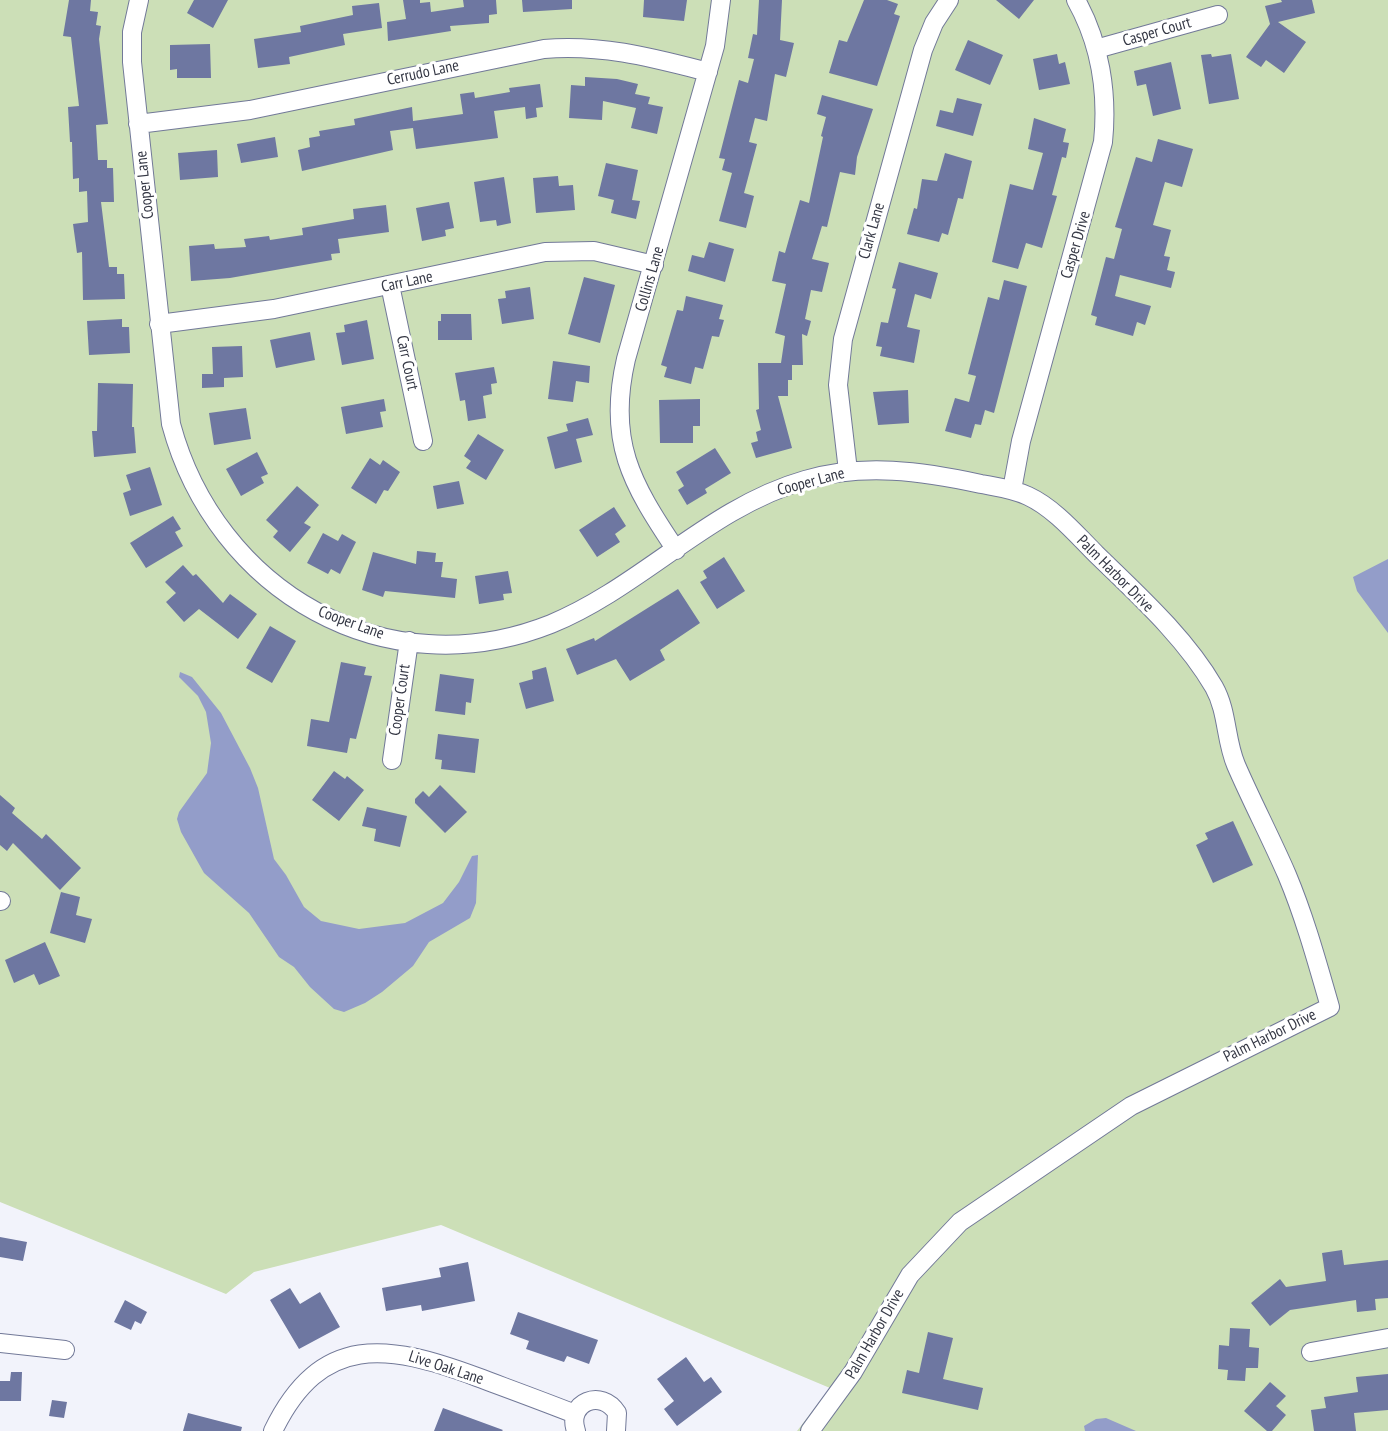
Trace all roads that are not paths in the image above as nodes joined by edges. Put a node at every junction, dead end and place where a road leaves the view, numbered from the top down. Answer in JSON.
{"nodes":[{"id":1,"x":139,"y":0,"type":"edge"},
{"id":2,"x":721,"y":0,"type":"edge"},
{"id":3,"x":949,"y":0,"type":"edge"},
{"id":4,"x":1076,"y":0,"type":"edge"},
{"id":5,"x":1218,"y":15,"type":"dead end"},
{"id":6,"x":1096,"y":49,"type":"junction"},
{"id":7,"x":708,"y":72,"type":"junction"},
{"id":8,"x":138,"y":124,"type":"junction"},
{"id":9,"x":654,"y":265,"type":"junction"},
{"id":10,"x":390,"y":285,"type":"junction"},
{"id":11,"x":159,"y":324,"type":"junction"},
{"id":12,"x":423,"y":441,"type":"dead end"},
{"id":13,"x":848,"y":471,"type":"junction"},
{"id":14,"x":1012,"y":490,"type":"junction"},
{"id":15,"x":676,"y":550,"type":"junction"},
{"id":16,"x":409,"y":641,"type":"junction"},
{"id":17,"x":392,"y":760,"type":"dead end"},
{"id":18,"x":1388,"y":1338,"type":"edge"},
{"id":19,"x":0,"y":1343,"type":"edge"},
{"id":20,"x":65,"y":1350,"type":"dead end"},
{"id":21,"x":1311,"y":1352,"type":"dead end"},
{"id":22,"x":576,"y":1422,"type":"edge"},
{"id":23,"x":273,"y":1431,"type":"edge"},
{"id":24,"x":616,"y":1431,"type":"edge"},
{"id":25,"x":810,"y":1431,"type":"edge"}],
"edges":[{"from":1,"to":8,"type":"street","name":"Cooper Lane"},
{"from":2,"to":7,"type":"street","name":"Collins Lane"},
{"from":3,"to":13,"type":"street","name":"Clark Lane"},
{"from":4,"to":6,"type":"street","name":"Casper Drive"},
{"from":5,"to":6,"type":"street","name":"Casper Court"},
{"from":6,"to":14,"type":"street","name":"Casper Drive"},
{"from":7,"to":8,"type":"street","name":"Cerrudo Lane"},
{"from":7,"to":9,"type":"street","name":"Collins Lane"},
{"from":8,"to":11,"type":"street","name":"Cooper Lane"},
{"from":9,"to":10,"type":"street","name":"Carr Lane"},
{"from":9,"to":15,"type":"street","name":"Collins Lane"},
{"from":10,"to":11,"type":"street","name":"Carr Lane"},
{"from":10,"to":12,"type":"street","name":"Carr Court"},
{"from":11,"to":16,"type":"street","name":"Cooper Lane"},
{"from":13,"to":14,"type":"street","name":"Cooper Lane"},
{"from":13,"to":15,"type":"street","name":"Cooper Lane"},
{"from":14,"to":25,"type":"street","name":"Palm Harbor Drive"},
{"from":15,"to":16,"type":"street","name":"Cooper Lane"},
{"from":16,"to":17,"type":"street","name":"Cooper Court"},
{"from":18,"to":21,"type":"street"},
{"from":19,"to":20,"type":"street"},
{"from":22,"to":23,"type":"street","name":"Live Oak Lane"},
{"from":22,"to":24,"type":"street"}]}
